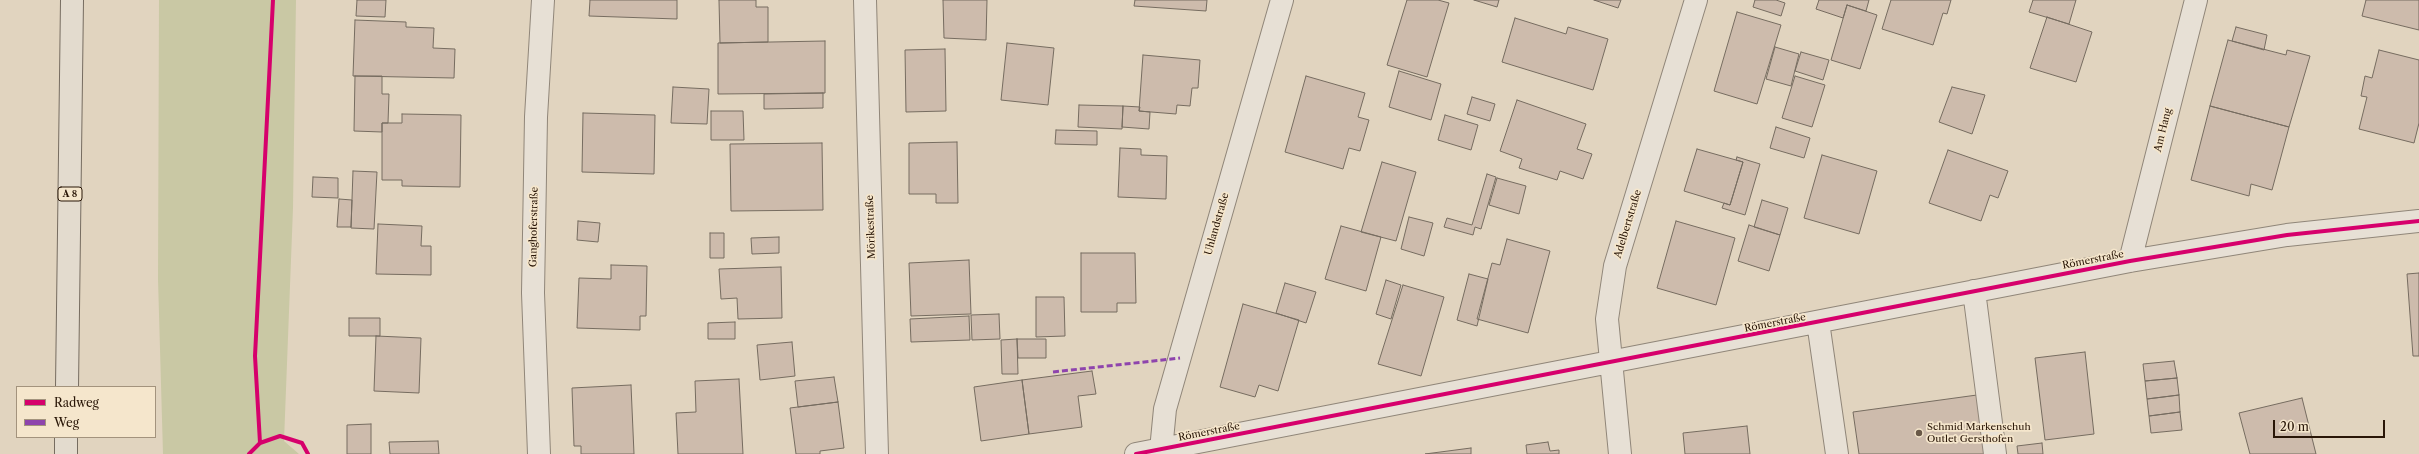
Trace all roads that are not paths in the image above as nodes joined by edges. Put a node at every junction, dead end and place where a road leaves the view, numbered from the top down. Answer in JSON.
{"nodes":[{"id":1,"x":72,"y":0,"type":"edge"},
{"id":2,"x":543,"y":0,"type":"edge"},
{"id":3,"x":865,"y":0,"type":"edge"},
{"id":4,"x":1282,"y":0,"type":"edge"},
{"id":5,"x":1696,"y":0,"type":"edge"},
{"id":6,"x":2196,"y":0,"type":"edge"},
{"id":7,"x":2419,"y":221,"type":"edge"},
{"id":8,"x":2130,"y":261,"type":"junction"},
{"id":9,"x":1974,"y":291,"type":"junction"},
{"id":10,"x":1818,"y":322,"type":"junction"},
{"id":11,"x":1610,"y":363,"type":"junction"},
{"id":12,"x":67,"y":386,"type":"edge"},
{"id":13,"x":66,"y":438,"type":"edge"},
{"id":14,"x":1146,"y":453,"type":"edge"},
{"id":15,"x":66,"y":454,"type":"edge"},
{"id":16,"x":539,"y":454,"type":"edge"},
{"id":17,"x":877,"y":454,"type":"edge"},
{"id":18,"x":1620,"y":454,"type":"edge"},
{"id":19,"x":1837,"y":454,"type":"edge"},
{"id":20,"x":1995,"y":454,"type":"edge"}],
"edges":[{"from":1,"to":12,"type":"highway","number":"A 8"},
{"from":2,"to":16,"type":"street","name":"Ganghoferstraße"},
{"from":3,"to":17,"type":"street","name":"Mörikestraße"},
{"from":4,"to":14,"type":"street","name":"Uhlandstraße"},
{"from":5,"to":11,"type":"street","name":"Adelbertstraße"},
{"from":6,"to":8,"type":"street","name":"Am Hang"},
{"from":7,"to":8,"type":"street","name":"Römerstraße"},
{"from":8,"to":9,"type":"street","name":"Römerstraße"},
{"from":9,"to":10,"type":"street","name":"Römerstraße"},
{"from":9,"to":20,"type":"street"},
{"from":10,"to":11,"type":"street","name":"Römerstraße"},
{"from":10,"to":19,"type":"street"},
{"from":11,"to":14,"type":"street","name":"Römerstraße"},
{"from":11,"to":18,"type":"street","name":"Adelbertstraße"},
{"from":13,"to":15,"type":"highway"}]}
